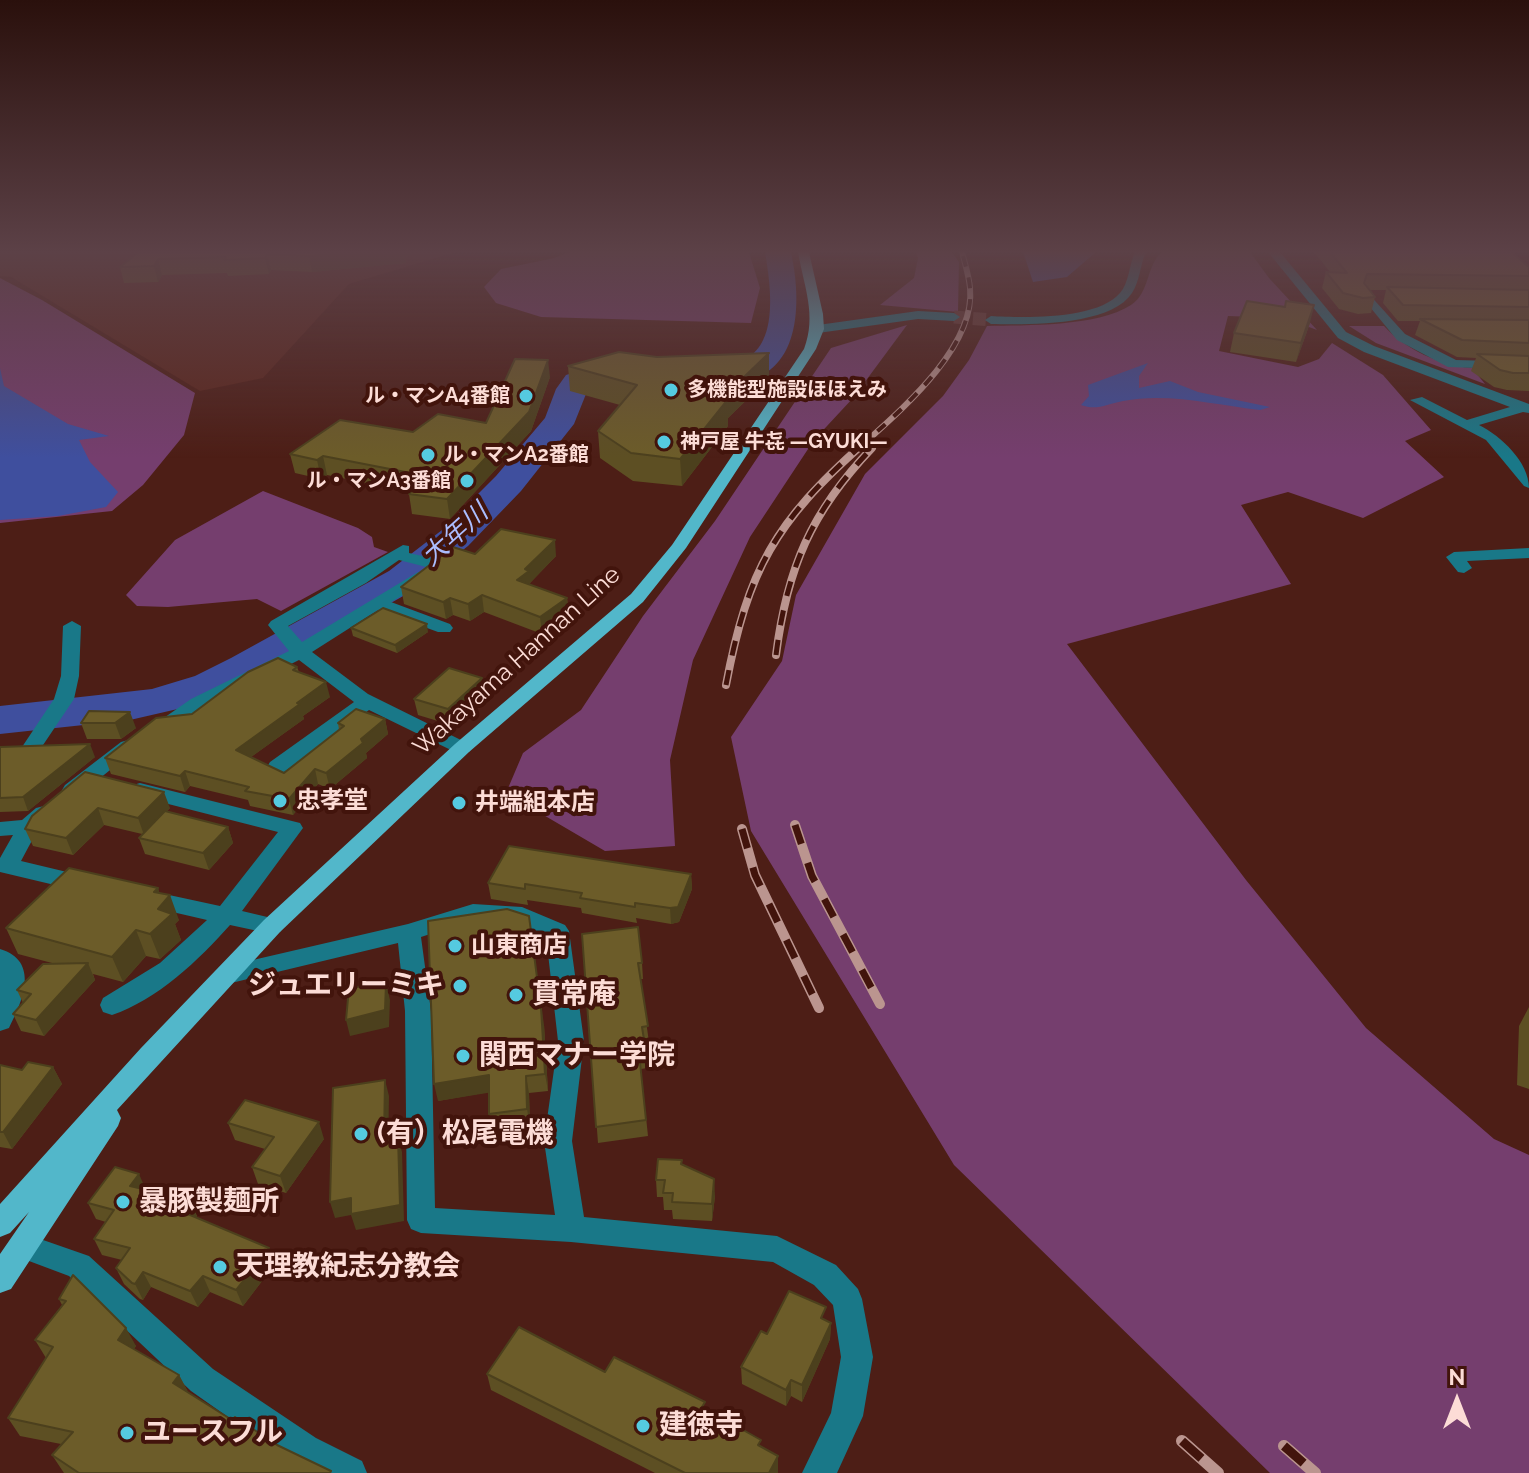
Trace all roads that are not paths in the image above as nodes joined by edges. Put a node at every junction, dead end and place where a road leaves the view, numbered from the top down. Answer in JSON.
{"nodes":[{"id":1,"x":818,"y":321,"type":"edge"},
{"id":2,"x":877,"y":321,"type":"edge"},
{"id":3,"x":1328,"y":321,"type":"edge"},
{"id":4,"x":1388,"y":321,"type":"edge"},
{"id":5,"x":1394,"y":328,"type":"junction"},
{"id":6,"x":1409,"y":328,"type":"dead end"},
{"id":7,"x":818,"y":329,"type":"junction"},
{"id":8,"x":1522,"y":366,"type":"edge"},
{"id":9,"x":1529,"y":381,"type":"edge"},
{"id":10,"x":1417,"y":400,"type":"dead end"},
{"id":11,"x":1526,"y":408,"type":"edge"},
{"id":12,"x":1468,"y":424,"type":"junction"},
{"id":13,"x":1529,"y":483,"type":"edge"},
{"id":14,"x":1529,"y":553,"type":"edge"},
{"id":15,"x":1464,"y":568,"type":"dead end"},
{"id":16,"x":379,"y":604,"type":"junction"},
{"id":17,"x":72,"y":626,"type":"dead end"},
{"id":18,"x":444,"y":628,"type":"dead end"},
{"id":19,"x":297,"y":651,"type":"junction"},
{"id":20,"x":365,"y":703,"type":"junction"},
{"id":21,"x":6,"y":747,"type":"edge"},
{"id":22,"x":32,"y":747,"type":"junction"},
{"id":23,"x":63,"y":747,"type":"edge"},
{"id":24,"x":94,"y":748,"type":"dead end"},
{"id":25,"x":125,"y":748,"type":"junction"},
{"id":26,"x":462,"y":748,"type":"junction"},
{"id":27,"x":277,"y":767,"type":"edge"},
{"id":28,"x":87,"y":777,"type":"junction"},
{"id":29,"x":28,"y":827,"type":"junction"},
{"id":30,"x":0,"y":829,"type":"edge"},
{"id":31,"x":4,"y":873,"type":"edge"},
{"id":32,"x":227,"y":917,"type":"junction"},
{"id":33,"x":272,"y":926,"type":"junction"},
{"id":34,"x":409,"y":932,"type":"junction"},
{"id":35,"x":0,"y":958,"type":"edge"},
{"id":36,"x":227,"y":975,"type":"junction"},
{"id":37,"x":112,"y":1005,"type":"dead end"},
{"id":38,"x":0,"y":1021,"type":"edge"},
{"id":39,"x":150,"y":1055,"type":"junction"},
{"id":40,"x":0,"y":1224,"type":"edge"},
{"id":41,"x":571,"y":1229,"type":"junction"},
{"id":42,"x":23,"y":1246,"type":"junction"},
{"id":43,"x":0,"y":1279,"type":"edge"},
{"id":44,"x":350,"y":1473,"type":"edge"},
{"id":45,"x":819,"y":1473,"type":"edge"}],
"edges":[{"from":1,"to":7,"type":"main road"},
{"from":2,"to":7,"type":"street"},
{"from":3,"to":11,"type":"street"},
{"from":4,"to":5,"type":"street"},
{"from":5,"to":6,"type":"street"},
{"from":5,"to":8,"type":"street"},
{"from":7,"to":26,"type":"main road","name":"Wakayama Hannan Line"},
{"from":8,"to":9,"type":"street"},
{"from":10,"to":12,"type":"street"},
{"from":11,"to":12,"type":"street"},
{"from":12,"to":13,"type":"street"},
{"from":14,"to":15,"type":"street"},
{"from":16,"to":18,"type":"street"},
{"from":16,"to":19,"type":"street"},
{"from":16,"to":19,"type":"street"},
{"from":17,"to":22,"type":"street"},
{"from":19,"to":20,"type":"street"},
{"from":19,"to":25,"type":"street"},
{"from":20,"to":26,"type":"street"},
{"from":20,"to":27,"type":"street"},
{"from":21,"to":22,"type":"street"},
{"from":22,"to":23,"type":"street"},
{"from":24,"to":25,"type":"street"},
{"from":25,"to":28,"type":"street"},
{"from":26,"to":33,"type":"main road","name":"Wakayama Hannan Line"},
{"from":28,"to":29,"type":"street"},
{"from":28,"to":32,"type":"street"},
{"from":29,"to":30,"type":"street"},
{"from":29,"to":31,"type":"street"},
{"from":31,"to":32,"type":"street"},
{"from":32,"to":33,"type":"street"},
{"from":32,"to":37,"type":"street"},
{"from":33,"to":36,"type":"main road","name":"Wakayama Hannan Line"},
{"from":34,"to":36,"type":"street"},
{"from":34,"to":41,"type":"street"},
{"from":34,"to":41,"type":"street"},
{"from":35,"to":38,"type":"street"},
{"from":36,"to":39,"type":"main road","name":"Wakayama Hannan Line"},
{"from":39,"to":40,"type":"main road","name":"Wakayama Hannan Line"},
{"from":39,"to":42,"type":"main road","name":"Wakayama Hannan Line"},
{"from":41,"to":45,"type":"street"},
{"from":42,"to":43,"type":"main road","name":"Wakayama Hannan Line"},
{"from":42,"to":44,"type":"street"}]}
